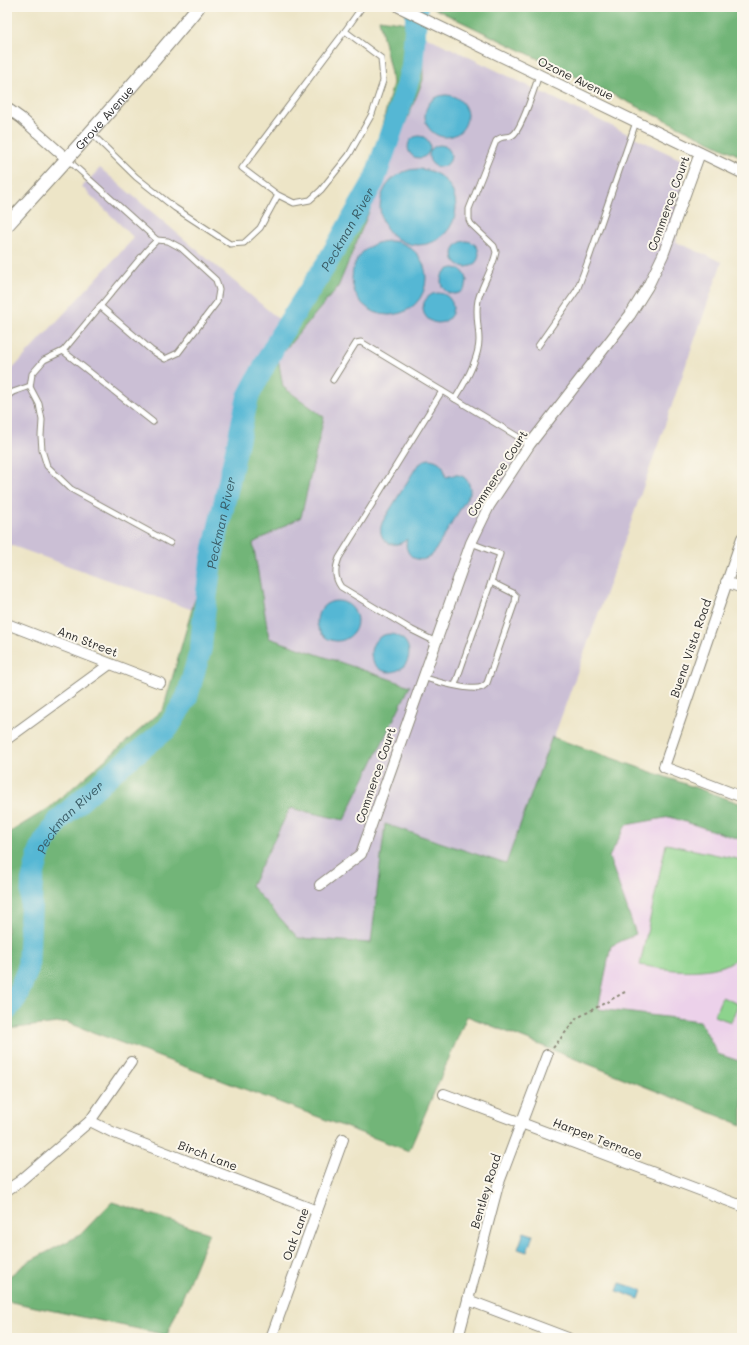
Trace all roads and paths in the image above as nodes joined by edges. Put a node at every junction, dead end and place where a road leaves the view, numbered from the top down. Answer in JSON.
{"nodes":[{"id":1,"x":198,"y":7,"type":"edge"},
{"id":2,"x":362,"y":7,"type":"edge"},
{"id":3,"x":400,"y":8,"type":"edge"},
{"id":4,"x":345,"y":31,"type":"junction"},
{"id":5,"x":539,"y":75,"type":"junction"},
{"id":6,"x":7,"y":108,"type":"edge"},
{"id":7,"x":636,"y":122,"type":"junction"},
{"id":8,"x":91,"y":133,"type":"junction"},
{"id":9,"x":700,"y":153,"type":"junction"},
{"id":10,"x":67,"y":159,"type":"junction"},
{"id":11,"x":742,"y":173,"type":"edge"},
{"id":12,"x":278,"y":195,"type":"junction"},
{"id":13,"x":7,"y":225,"type":"edge"},
{"id":14,"x":157,"y":240,"type":"junction"},
{"id":15,"x":100,"y":306,"type":"junction"},
{"id":16,"x":538,"y":346,"type":"dead end"},
{"id":17,"x":63,"y":351,"type":"junction"},
{"id":18,"x":333,"y":380,"type":"dead end"},
{"id":19,"x":30,"y":386,"type":"junction"},
{"id":20,"x":442,"y":391,"type":"junction"},
{"id":21,"x":7,"y":396,"type":"edge"},
{"id":22,"x":455,"y":399,"type":"junction"},
{"id":23,"x":153,"y":422,"type":"dead end"},
{"id":24,"x":530,"y":444,"type":"junction"},
{"id":25,"x":742,"y":538,"type":"edge"},
{"id":26,"x":170,"y":543,"type":"dead end"},
{"id":27,"x":471,"y":543,"type":"junction"},
{"id":28,"x":491,"y":582,"type":"junction"},
{"id":29,"x":726,"y":582,"type":"junction"},
{"id":30,"x":742,"y":588,"type":"edge"},
{"id":31,"x":7,"y":624,"type":"edge"},
{"id":32,"x":436,"y":642,"type":"junction"},
{"id":33,"x":110,"y":664,"type":"junction"},
{"id":34,"x":423,"y":677,"type":"junction"},
{"id":35,"x":160,"y":683,"type":"dead end"},
{"id":36,"x":455,"y":685,"type":"junction"},
{"id":37,"x":7,"y":739,"type":"edge"},
{"id":38,"x":742,"y":797,"type":"edge"},
{"id":39,"x":320,"y":885,"type":"dead end"},
{"id":40,"x":625,"y":992,"type":"dead end"},
{"id":41,"x":547,"y":1055,"type":"joint"},
{"id":42,"x":131,"y":1062,"type":"dead end"},
{"id":43,"x":444,"y":1094,"type":"dead end"},
{"id":44,"x":90,"y":1121,"type":"junction"},
{"id":45,"x":522,"y":1123,"type":"junction"},
{"id":46,"x":344,"y":1139,"type":"dead end"},
{"id":47,"x":7,"y":1190,"type":"edge"},
{"id":48,"x":742,"y":1206,"type":"edge"},
{"id":49,"x":317,"y":1211,"type":"junction"},
{"id":50,"x":468,"y":1300,"type":"junction"},
{"id":51,"x":271,"y":1338,"type":"edge"},
{"id":52,"x":458,"y":1338,"type":"edge"},
{"id":53,"x":568,"y":1338,"type":"edge"}],
"edges":[{"from":1,"to":8,"type":"street","name":"Grove Avenue"},
{"from":2,"to":4,"type":"lane"},
{"from":3,"to":5,"type":"street","name":"Ozone Avenue"},
{"from":4,"to":12,"type":"lane"},
{"from":4,"to":12,"type":"lane"},
{"from":5,"to":7,"type":"street","name":"Ozone Avenue"},
{"from":5,"to":22,"type":"lane"},
{"from":6,"to":10,"type":"street"},
{"from":7,"to":9,"type":"street","name":"Ozone Avenue"},
{"from":7,"to":16,"type":"lane"},
{"from":8,"to":10,"type":"street","name":"Grove Avenue"},
{"from":8,"to":12,"type":"lane"},
{"from":9,"to":11,"type":"street","name":"Ozone Avenue"},
{"from":9,"to":24,"type":"street","name":"Commerce Court"},
{"from":10,"to":13,"type":"street","name":"Grove Avenue"},
{"from":10,"to":14,"type":"lane"},
{"from":14,"to":15,"type":"lane"},
{"from":14,"to":15,"type":"lane"},
{"from":15,"to":17,"type":"lane"},
{"from":17,"to":19,"type":"lane"},
{"from":17,"to":23,"type":"lane"},
{"from":18,"to":20,"type":"lane"},
{"from":19,"to":21,"type":"lane"},
{"from":19,"to":26,"type":"lane"},
{"from":20,"to":22,"type":"lane"},
{"from":20,"to":32,"type":"lane"},
{"from":22,"to":24,"type":"lane"},
{"from":24,"to":27,"type":"street","name":"Commerce Court"},
{"from":25,"to":29,"type":"street","name":"Buena Vista Road"},
{"from":27,"to":28,"type":"lane"},
{"from":27,"to":32,"type":"street","name":"Commerce Court"},
{"from":28,"to":36,"type":"lane"},
{"from":28,"to":36,"type":"lane"},
{"from":29,"to":30,"type":"street"},
{"from":29,"to":38,"type":"street","name":"Buena Vista Road"},
{"from":31,"to":33,"type":"street","name":"Ann Street"},
{"from":32,"to":34,"type":"street","name":"Commerce Court"},
{"from":33,"to":35,"type":"street","name":"Ann Street"},
{"from":33,"to":37,"type":"street"},
{"from":34,"to":36,"type":"lane"},
{"from":34,"to":39,"type":"street","name":"Commerce Court"},
{"from":40,"to":41,"type":"path"},
{"from":41,"to":45,"type":"street","name":"Bentley Road"},
{"from":42,"to":44,"type":"street"},
{"from":43,"to":45,"type":"street","name":"Harper Terrace"},
{"from":44,"to":47,"type":"street"},
{"from":44,"to":49,"type":"street","name":"Birch Lane"},
{"from":45,"to":48,"type":"street","name":"Harper Terrace"},
{"from":45,"to":50,"type":"street","name":"Bentley Road"},
{"from":46,"to":49,"type":"street","name":"Oak Lane"},
{"from":49,"to":51,"type":"street","name":"Oak Lane"},
{"from":50,"to":52,"type":"street","name":"Bentley Road"},
{"from":50,"to":53,"type":"street"}]}
